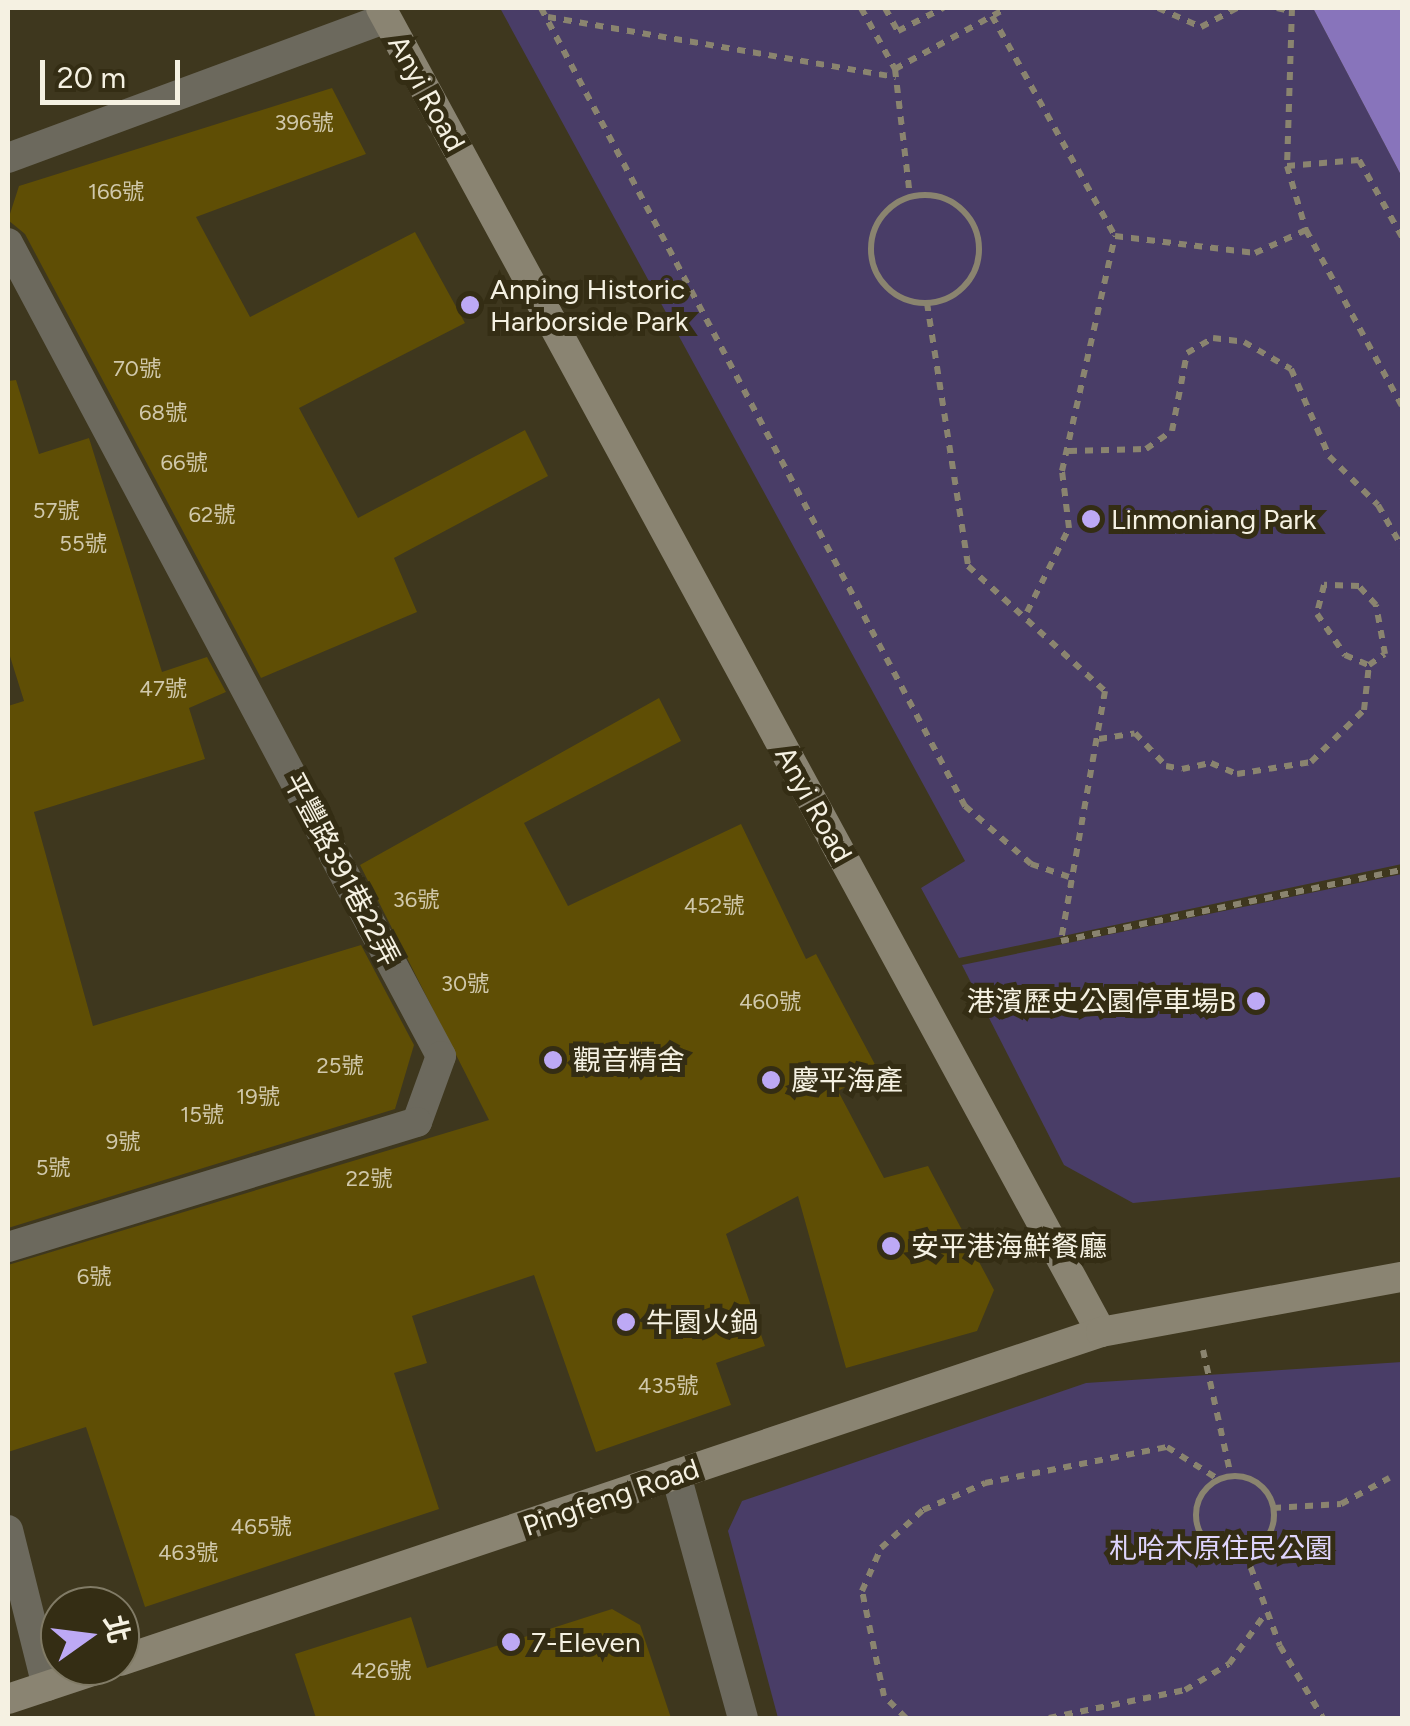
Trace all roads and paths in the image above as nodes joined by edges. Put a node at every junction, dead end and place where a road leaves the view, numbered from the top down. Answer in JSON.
{"nodes":[{"id":1,"x":544,"y":8,"type":"edge"},
{"id":2,"x":861,"y":8,"type":"edge"},
{"id":3,"x":885,"y":8,"type":"edge"},
{"id":4,"x":942,"y":8,"type":"edge"},
{"id":5,"x":1008,"y":8,"type":"edge"},
{"id":6,"x":1158,"y":8,"type":"edge"},
{"id":7,"x":1238,"y":8,"type":"edge"},
{"id":8,"x":1277,"y":8,"type":"edge"},
{"id":9,"x":1294,"y":10,"type":"edge"},
{"id":10,"x":384,"y":12,"type":"edge"},
{"id":11,"x":992,"y":16,"type":"junction"},
{"id":12,"x":546,"y":17,"type":"junction"},
{"id":13,"x":895,"y":73,"type":"junction"},
{"id":14,"x":8,"y":158,"type":"edge"},
{"id":15,"x":1287,"y":166,"type":"junction"},
{"id":16,"x":910,"y":197,"type":"junction"},
{"id":17,"x":1306,"y":230,"type":"junction"},
{"id":18,"x":1115,"y":236,"type":"junction"},
{"id":19,"x":1402,"y":238,"type":"edge"},
{"id":20,"x":8,"y":243,"type":"edge"},
{"id":21,"x":927,"y":303,"type":"junction"},
{"id":22,"x":1402,"y":406,"type":"edge"},
{"id":23,"x":1069,"y":451,"type":"junction"},
{"id":24,"x":1402,"y":548,"type":"edge"},
{"id":25,"x":1028,"y":612,"type":"junction"},
{"id":26,"x":1369,"y":665,"type":"junction"},
{"id":27,"x":1099,"y":739,"type":"junction"},
{"id":28,"x":1402,"y":870,"type":"edge"},
{"id":29,"x":1069,"y":878,"type":"junction"},
{"id":30,"x":8,"y":1247,"type":"edge"},
{"id":31,"x":1402,"y":1277,"type":"edge"},
{"id":32,"x":1194,"y":1314,"type":"junction"},
{"id":33,"x":1101,"y":1332,"type":"junction"},
{"id":34,"x":676,"y":1475,"type":"junction"},
{"id":35,"x":1231,"y":1476,"type":"junction"},
{"id":36,"x":1389,"y":1478,"type":"dead end"},
{"id":37,"x":1218,"y":1480,"type":"junction"},
{"id":38,"x":1273,"y":1508,"type":"junction"},
{"id":39,"x":8,"y":1530,"type":"edge"},
{"id":40,"x":1245,"y":1552,"type":"junction"},
{"id":41,"x":1265,"y":1614,"type":"junction"},
{"id":42,"x":140,"y":1655,"type":"edge"},
{"id":43,"x":40,"y":1661,"type":"edge"},
{"id":44,"x":46,"y":1686,"type":"edge"},
{"id":45,"x":8,"y":1699,"type":"edge"},
{"id":46,"x":743,"y":1718,"type":"edge"},
{"id":47,"x":906,"y":1718,"type":"edge"},
{"id":48,"x":1049,"y":1718,"type":"edge"},
{"id":49,"x":1323,"y":1718,"type":"edge"}],
"edges":[{"from":1,"to":12,"type":"path"},
{"from":2,"to":13,"type":"path"},
{"from":3,"to":4,"type":"path"},
{"from":5,"to":11,"type":"path"},
{"from":6,"to":7,"type":"path"},
{"from":8,"to":9,"type":"path"},
{"from":9,"to":15,"type":"path"},
{"from":10,"to":14,"type":"street"},
{"from":10,"to":33,"type":"street","name":"Anyi Road"},
{"from":11,"to":13,"type":"path"},
{"from":11,"to":18,"type":"path"},
{"from":12,"to":13,"type":"path"},
{"from":12,"to":29,"type":"path"},
{"from":13,"to":16,"type":"path"},
{"from":15,"to":17,"type":"path"},
{"from":15,"to":19,"type":"path"},
{"from":16,"to":21,"type":"path"},
{"from":16,"to":21,"type":"path"},
{"from":17,"to":18,"type":"path"},
{"from":17,"to":22,"type":"path"},
{"from":18,"to":23,"type":"path"},
{"from":20,"to":30,"type":"street","name":"平豐路391巷22弄"},
{"from":21,"to":25,"type":"path"},
{"from":23,"to":24,"type":"path"},
{"from":23,"to":25,"type":"path"},
{"from":25,"to":27,"type":"path"},
{"from":26,"to":26,"type":"path"},
{"from":26,"to":27,"type":"path"},
{"from":27,"to":29,"type":"path"},
{"from":28,"to":29,"type":"path"},
{"from":31,"to":32,"type":"street"},
{"from":32,"to":33,"type":"street"},
{"from":32,"to":35,"type":"path"},
{"from":33,"to":34,"type":"street","name":"Pingfeng Road"},
{"from":34,"to":42,"type":"street","name":"Pingfeng Road"},
{"from":34,"to":46,"type":"street"},
{"from":35,"to":37,"type":"path"},
{"from":35,"to":38,"type":"path"},
{"from":36,"to":38,"type":"path"},
{"from":37,"to":40,"type":"path"},
{"from":37,"to":47,"type":"path"},
{"from":38,"to":40,"type":"path"},
{"from":39,"to":43,"type":"street"},
{"from":40,"to":41,"type":"path"},
{"from":41,"to":48,"type":"path"},
{"from":41,"to":49,"type":"path"},
{"from":44,"to":45,"type":"street"}]}
